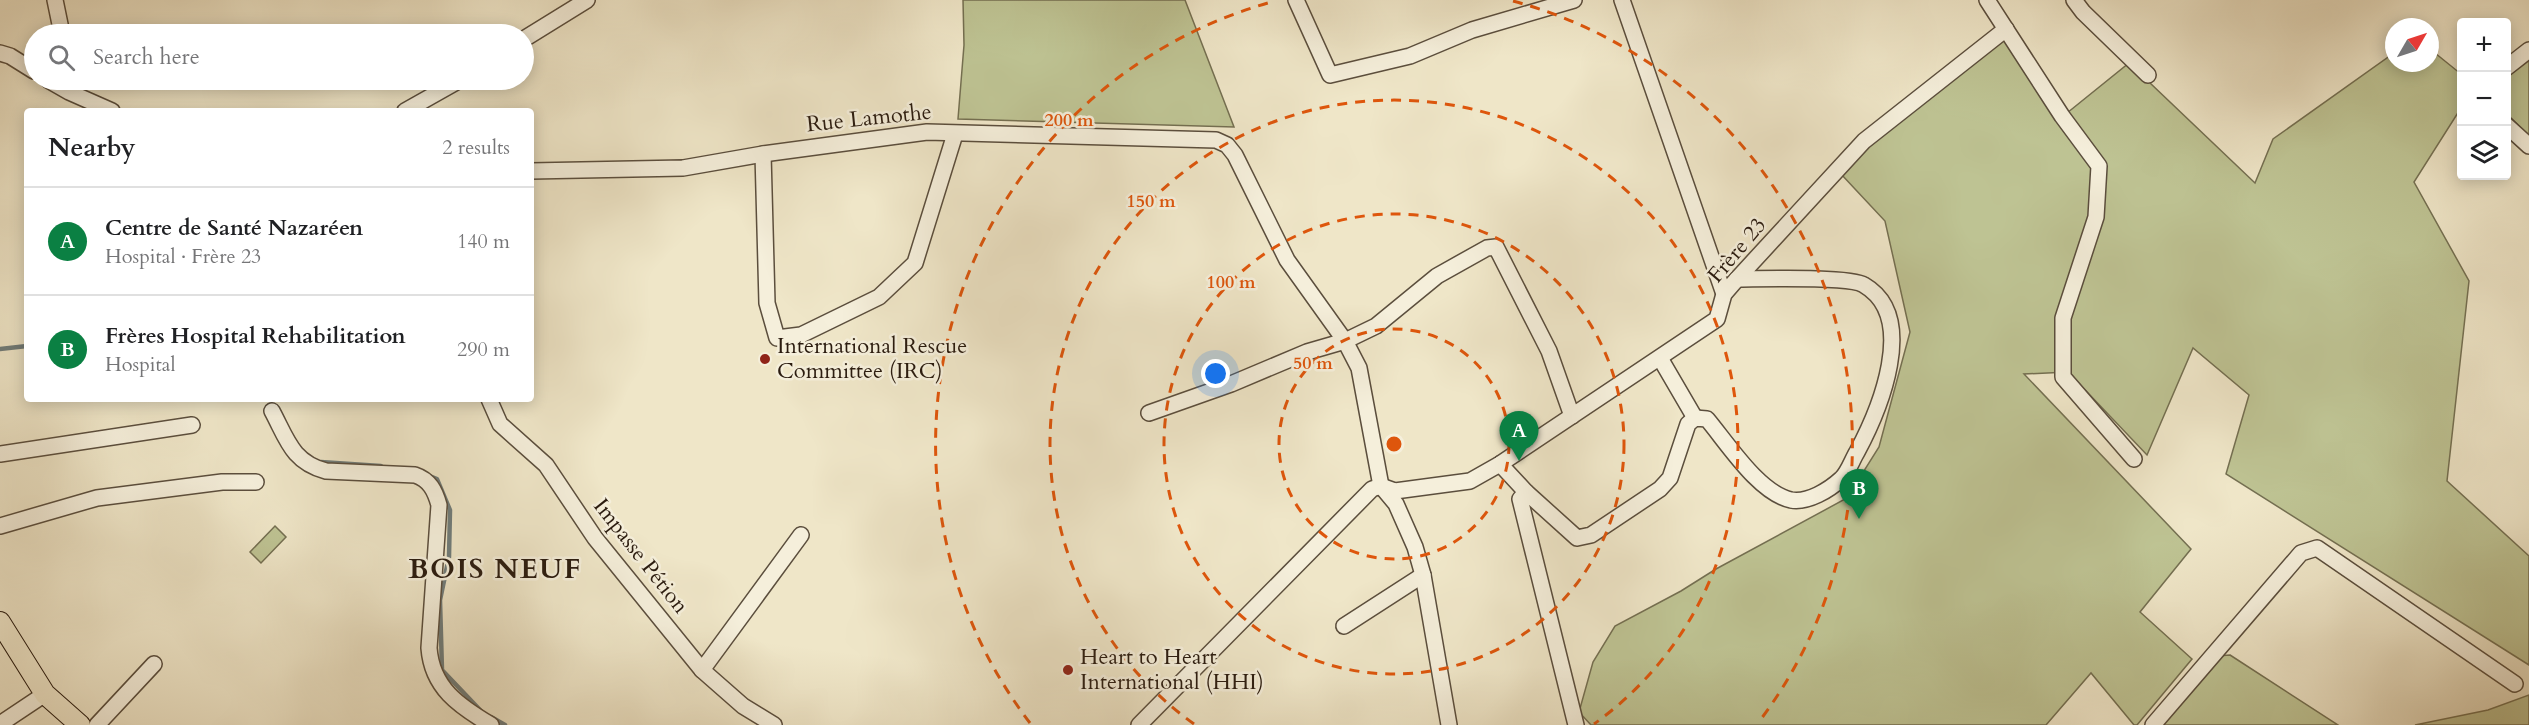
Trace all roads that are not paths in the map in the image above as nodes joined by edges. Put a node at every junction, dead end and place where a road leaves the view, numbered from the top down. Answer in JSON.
{"nodes":[{"id":1,"x":55,"y":0,"type":"edge"},
{"id":2,"x":587,"y":0,"type":"edge"},
{"id":3,"x":1296,"y":0,"type":"edge"},
{"id":4,"x":1574,"y":0,"type":"edge"},
{"id":5,"x":1622,"y":0,"type":"edge"},
{"id":6,"x":1987,"y":0,"type":"edge"},
{"id":7,"x":2074,"y":0,"type":"edge"},
{"id":8,"x":60,"y":24,"type":"edge"},
{"id":9,"x":2006,"y":29,"type":"junction"},
{"id":10,"x":534,"y":33,"type":"edge"},
{"id":11,"x":2529,"y":50,"type":"edge"},
{"id":12,"x":0,"y":53,"type":"edge"},
{"id":13,"x":2511,"y":64,"type":"edge"},
{"id":14,"x":24,"y":65,"type":"edge"},
{"id":15,"x":2148,"y":75,"type":"dead end"},
{"id":16,"x":75,"y":90,"type":"edge"},
{"id":17,"x":442,"y":90,"type":"edge"},
{"id":18,"x":107,"y":108,"type":"edge"},
{"id":19,"x":410,"y":108,"type":"edge"},
{"id":20,"x":2507,"y":126,"type":"edge"},
{"id":21,"x":955,"y":134,"type":"junction"},
{"id":22,"x":2529,"y":146,"type":"edge"},
{"id":23,"x":763,"y":154,"type":"junction"},
{"id":24,"x":534,"y":171,"type":"edge"},
{"id":25,"x":1737,"y":279,"type":"junction"},
{"id":26,"x":1724,"y":294,"type":"junction"},
{"id":27,"x":1345,"y":341,"type":"junction"},
{"id":28,"x":1660,"y":358,"type":"junction"},
{"id":29,"x":490,"y":402,"type":"edge"},
{"id":30,"x":272,"y":411,"type":"dead end"},
{"id":31,"x":1149,"y":413,"type":"dead end"},
{"id":32,"x":1572,"y":416,"type":"junction"},
{"id":33,"x":1695,"y":418,"type":"junction"},
{"id":34,"x":192,"y":425,"type":"dead end"},
{"id":35,"x":0,"y":454,"type":"edge"},
{"id":36,"x":2134,"y":459,"type":"dead end"},
{"id":37,"x":1500,"y":464,"type":"junction"},
{"id":38,"x":256,"y":482,"type":"dead end"},
{"id":39,"x":1381,"y":486,"type":"junction"},
{"id":40,"x":1527,"y":492,"type":"junction"},
{"id":41,"x":0,"y":526,"type":"edge"},
{"id":42,"x":801,"y":535,"type":"dead end"},
{"id":43,"x":1423,"y":575,"type":"junction"},
{"id":44,"x":0,"y":622,"type":"edge"},
{"id":45,"x":1344,"y":626,"type":"dead end"},
{"id":46,"x":154,"y":663,"type":"dead end"},
{"id":47,"x":702,"y":670,"type":"junction"},
{"id":48,"x":2515,"y":684,"type":"dead end"},
{"id":49,"x":45,"y":694,"type":"junction"},
{"id":50,"x":0,"y":724,"type":"edge"},
{"id":51,"x":80,"y":725,"type":"edge"},
{"id":52,"x":96,"y":725,"type":"edge"},
{"id":53,"x":491,"y":725,"type":"edge"},
{"id":54,"x":774,"y":725,"type":"edge"},
{"id":55,"x":1139,"y":725,"type":"edge"},
{"id":56,"x":1449,"y":725,"type":"edge"},
{"id":57,"x":1576,"y":725,"type":"edge"},
{"id":58,"x":2153,"y":725,"type":"edge"}],
"edges":[{"from":1,"to":8,"type":"street"},
{"from":2,"to":10,"type":"street"},
{"from":3,"to":4,"type":"street"},
{"from":5,"to":26,"type":"street"},
{"from":6,"to":9,"type":"street"},
{"from":7,"to":15,"type":"street"},
{"from":9,"to":25,"type":"street","name":"Frère 23"},
{"from":9,"to":36,"type":"street"},
{"from":11,"to":13,"type":"street"},
{"from":12,"to":14,"type":"street"},
{"from":16,"to":18,"type":"street"},
{"from":17,"to":19,"type":"street"},
{"from":20,"to":22,"type":"street"},
{"from":21,"to":23,"type":"street","name":"Rue Lamothe"},
{"from":21,"to":23,"type":"street"},
{"from":21,"to":27,"type":"street","name":"Rue Lamothe"},
{"from":23,"to":24,"type":"street","name":"Rue Lamothe"},
{"from":25,"to":26,"type":"street","name":"Frère 23"},
{"from":25,"to":33,"type":"street"},
{"from":26,"to":28,"type":"street","name":"Frère 23"},
{"from":27,"to":31,"type":"street"},
{"from":27,"to":32,"type":"street"},
{"from":27,"to":39,"type":"street","name":"Rue Lamothe"},
{"from":28,"to":32,"type":"street","name":"Frère 23"},
{"from":28,"to":33,"type":"street"},
{"from":29,"to":47,"type":"street","name":"Impasse Pétion"},
{"from":30,"to":53,"type":"street"},
{"from":32,"to":37,"type":"street","name":"Frère 23"},
{"from":33,"to":40,"type":"street"},
{"from":34,"to":35,"type":"street"},
{"from":37,"to":39,"type":"street","name":"Frère 23"},
{"from":37,"to":40,"type":"street"},
{"from":38,"to":41,"type":"street"},
{"from":39,"to":43,"type":"street"},
{"from":39,"to":55,"type":"street"},
{"from":40,"to":57,"type":"street"},
{"from":42,"to":47,"type":"street"},
{"from":43,"to":45,"type":"street"},
{"from":43,"to":56,"type":"street"},
{"from":44,"to":49,"type":"main road"},
{"from":46,"to":52,"type":"street"},
{"from":47,"to":54,"type":"street","name":"Impasse Pétion"},
{"from":48,"to":58,"type":"street"},
{"from":49,"to":50,"type":"street"},
{"from":49,"to":51,"type":"main road"}]}
